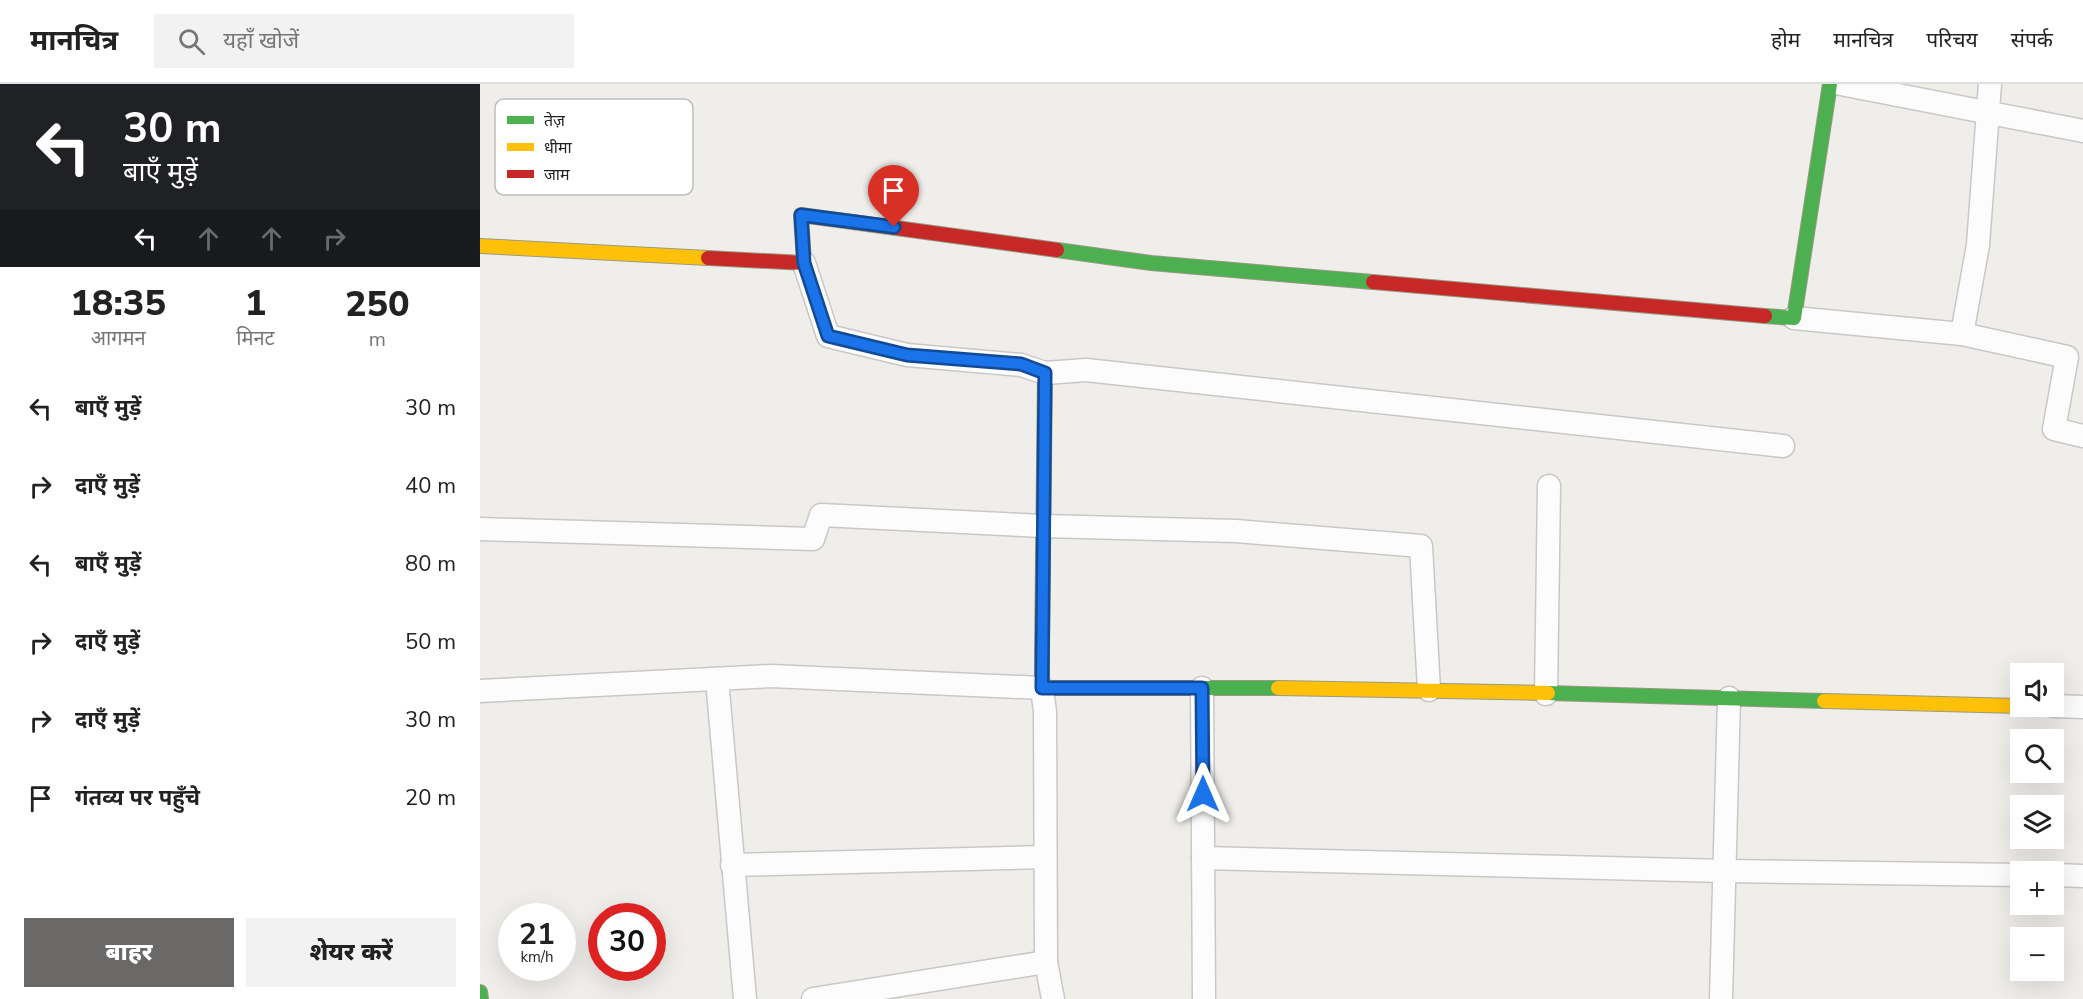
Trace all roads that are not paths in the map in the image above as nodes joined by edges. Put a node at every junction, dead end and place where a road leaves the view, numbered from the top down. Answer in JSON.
{"nodes":[{"id":1,"x":1830,"y":84,"type":"edge"},
{"id":2,"x":1841,"y":84,"type":"edge"},
{"id":3,"x":1990,"y":84,"type":"edge"},
{"id":4,"x":1988,"y":112,"type":"junction"},
{"id":5,"x":2083,"y":131,"type":"edge"},
{"id":6,"x":480,"y":246,"type":"edge"},
{"id":7,"x":804,"y":263,"type":"junction"},
{"id":8,"x":1794,"y":318,"type":"junction"},
{"id":9,"x":1962,"y":334,"type":"junction"},
{"id":10,"x":1045,"y":373,"type":"junction"},
{"id":11,"x":2083,"y":436,"type":"edge"},
{"id":12,"x":1783,"y":446,"type":"dead end"},
{"id":13,"x":1549,"y":486,"type":"dead end"},
{"id":14,"x":1043,"y":526,"type":"junction"},
{"id":15,"x":480,"y":529,"type":"edge"},
{"id":16,"x":717,"y":679,"type":"junction"},
{"id":17,"x":1042,"y":688,"type":"junction"},
{"id":18,"x":1202,"y":688,"type":"junction"},
{"id":19,"x":1429,"y":690,"type":"junction"},
{"id":20,"x":480,"y":691,"type":"edge"},
{"id":21,"x":1546,"y":693,"type":"junction"},
{"id":22,"x":1729,"y":698,"type":"junction"},
{"id":23,"x":2010,"y":706,"type":"edge"},
{"id":24,"x":2064,"y":706,"type":"edge"},
{"id":25,"x":2083,"y":706,"type":"edge"},
{"id":26,"x":1045,"y":857,"type":"junction"},
{"id":27,"x":1203,"y":858,"type":"junction"},
{"id":28,"x":732,"y":865,"type":"junction"},
{"id":29,"x":1725,"y":871,"type":"junction"},
{"id":30,"x":2010,"y":875,"type":"edge"},
{"id":31,"x":2064,"y":875,"type":"edge"},
{"id":32,"x":2083,"y":876,"type":"edge"},
{"id":33,"x":1046,"y":962,"type":"junction"},
{"id":34,"x":480,"y":992,"type":"edge"},
{"id":35,"x":481,"y":999,"type":"edge"},
{"id":36,"x":745,"y":999,"type":"edge"},
{"id":37,"x":813,"y":999,"type":"edge"},
{"id":38,"x":1053,"y":999,"type":"edge"},
{"id":39,"x":1204,"y":999,"type":"edge"},
{"id":40,"x":1721,"y":999,"type":"edge"}],
"edges":[{"from":1,"to":8,"type":"street"},
{"from":2,"to":4,"type":"street"},
{"from":3,"to":4,"type":"street"},
{"from":4,"to":5,"type":"street"},
{"from":4,"to":9,"type":"street"},
{"from":6,"to":7,"type":"street"},
{"from":7,"to":8,"type":"street"},
{"from":7,"to":10,"type":"street"},
{"from":8,"to":9,"type":"street"},
{"from":9,"to":11,"type":"street"},
{"from":10,"to":12,"type":"street"},
{"from":10,"to":14,"type":"street"},
{"from":13,"to":21,"type":"street"},
{"from":14,"to":15,"type":"street"},
{"from":14,"to":17,"type":"street"},
{"from":14,"to":19,"type":"street"},
{"from":16,"to":17,"type":"street"},
{"from":16,"to":20,"type":"street"},
{"from":16,"to":28,"type":"street"},
{"from":17,"to":18,"type":"street"},
{"from":17,"to":26,"type":"street"},
{"from":18,"to":19,"type":"street"},
{"from":18,"to":27,"type":"street"},
{"from":19,"to":21,"type":"street"},
{"from":21,"to":22,"type":"street"},
{"from":22,"to":23,"type":"street"},
{"from":22,"to":29,"type":"street"},
{"from":24,"to":25,"type":"street"},
{"from":26,"to":28,"type":"street"},
{"from":26,"to":33,"type":"street"},
{"from":27,"to":29,"type":"street"},
{"from":27,"to":39,"type":"street"},
{"from":28,"to":36,"type":"street"},
{"from":29,"to":30,"type":"street"},
{"from":29,"to":40,"type":"street"},
{"from":31,"to":32,"type":"street"},
{"from":33,"to":37,"type":"street"},
{"from":33,"to":38,"type":"street"},
{"from":34,"to":35,"type":"street"}]}
